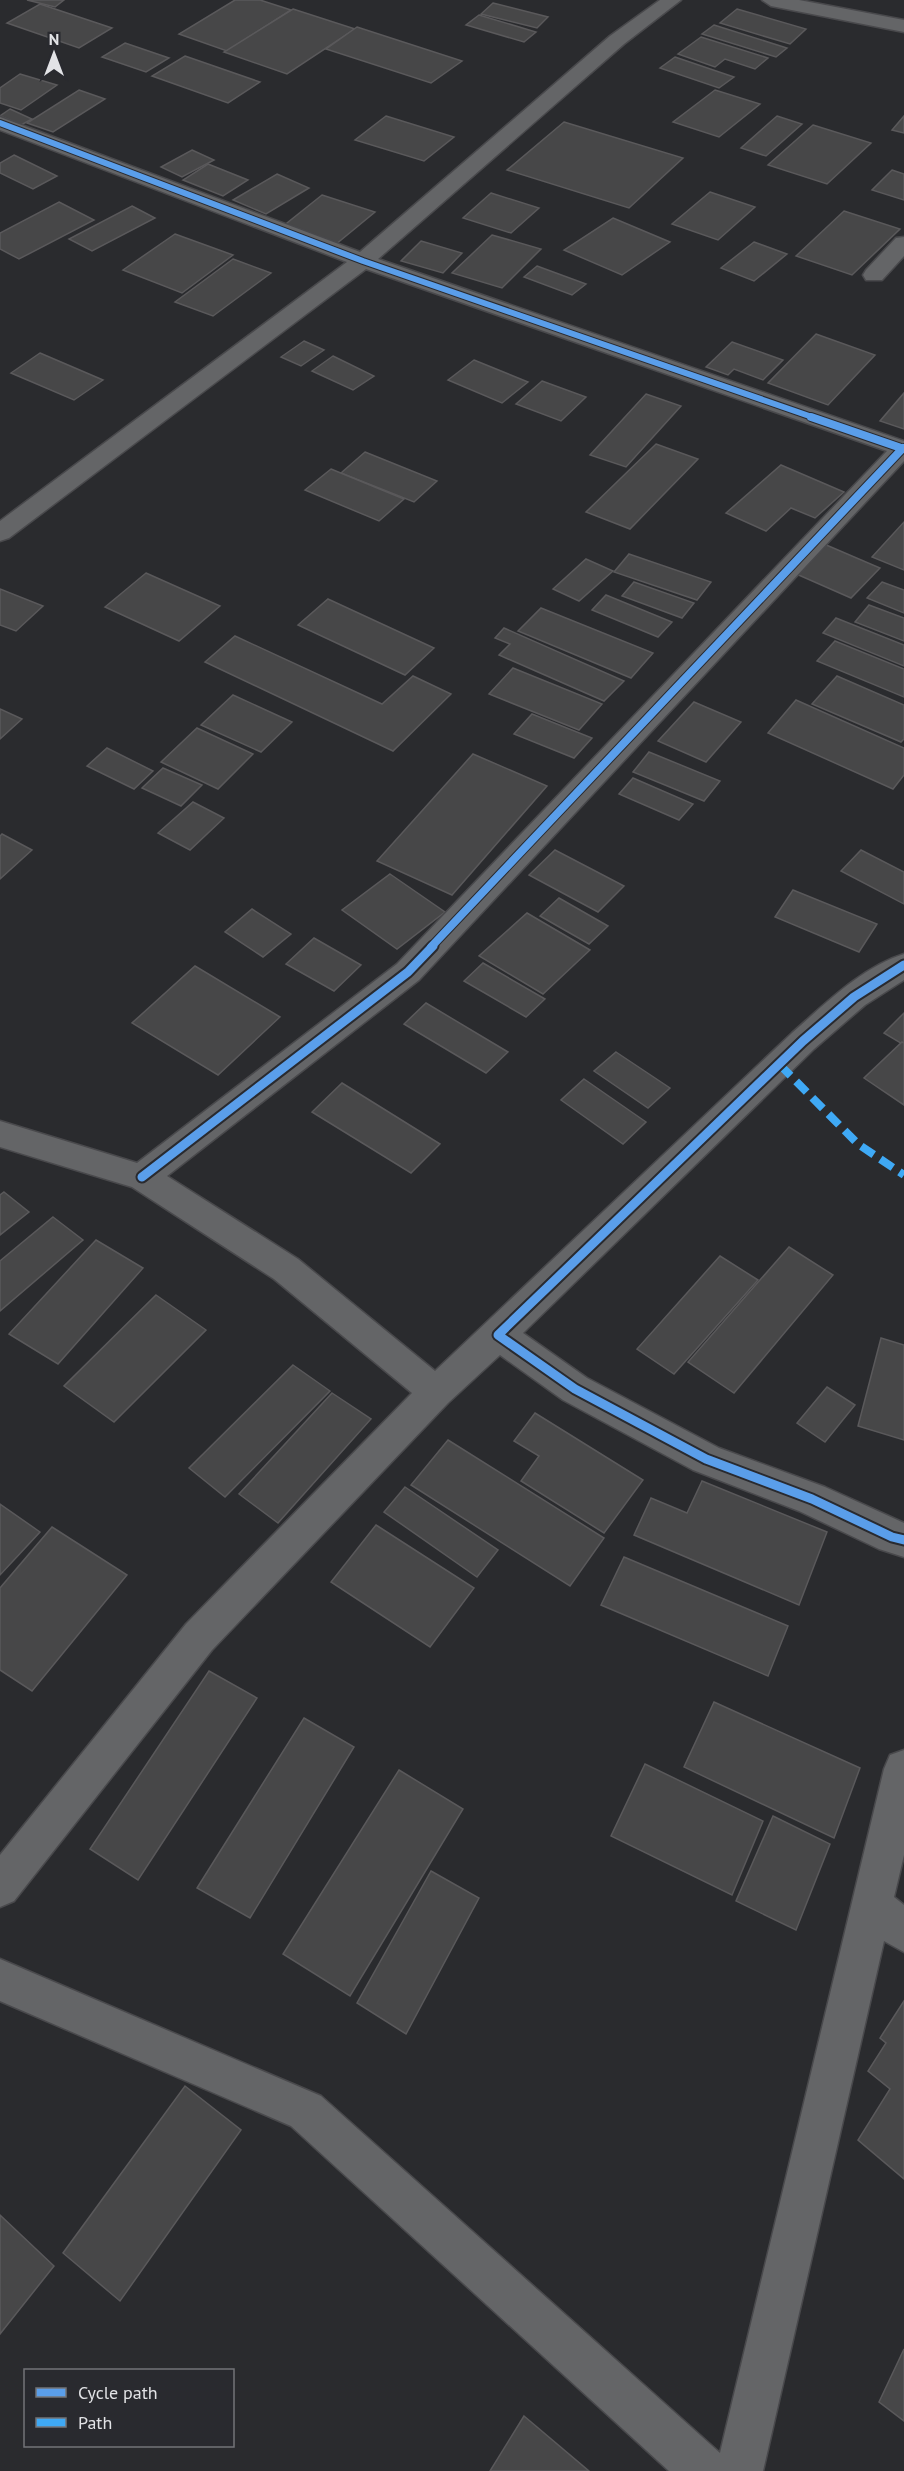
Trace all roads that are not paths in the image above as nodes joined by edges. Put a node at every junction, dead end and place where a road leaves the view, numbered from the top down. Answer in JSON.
{"nodes":[{"id":1,"x":672,"y":0,"type":"edge"},
{"id":2,"x":771,"y":0,"type":"edge"},
{"id":3,"x":904,"y":26,"type":"edge"},
{"id":4,"x":0,"y":123,"type":"edge"},
{"id":5,"x":904,"y":243,"type":"edge"},
{"id":6,"x":363,"y":261,"type":"junction"},
{"id":7,"x":874,"y":275,"type":"dead end"},
{"id":8,"x":903,"y":449,"type":"edge"},
{"id":9,"x":0,"y":533,"type":"edge"},
{"id":10,"x":904,"y":964,"type":"edge"},
{"id":11,"x":0,"y":1134,"type":"edge"},
{"id":12,"x":142,"y":1177,"type":"junction"},
{"id":13,"x":498,"y":1335,"type":"junction"},
{"id":14,"x":436,"y":1392,"type":"junction"},
{"id":15,"x":904,"y":1540,"type":"edge"},
{"id":16,"x":904,"y":1769,"type":"edge"},
{"id":17,"x":0,"y":1887,"type":"edge"},
{"id":18,"x":889,"y":1918,"type":"edge"},
{"id":19,"x":0,"y":1980,"type":"edge"},
{"id":20,"x":704,"y":2471,"type":"edge"},
{"id":21,"x":739,"y":2471,"type":"edge"}],
"edges":[{"from":1,"to":6,"type":"street"},
{"from":2,"to":3,"type":"street"},
{"from":4,"to":6,"type":"street"},
{"from":5,"to":7,"type":"street"},
{"from":6,"to":8,"type":"street"},
{"from":6,"to":9,"type":"street"},
{"from":8,"to":12,"type":"street"},
{"from":10,"to":13,"type":"street"},
{"from":11,"to":12,"type":"street"},
{"from":12,"to":14,"type":"street"},
{"from":13,"to":14,"type":"street"},
{"from":13,"to":15,"type":"street"},
{"from":14,"to":17,"type":"street"},
{"from":16,"to":18,"type":"street"},
{"from":18,"to":21,"type":"street"},
{"from":19,"to":20,"type":"street"}]}
